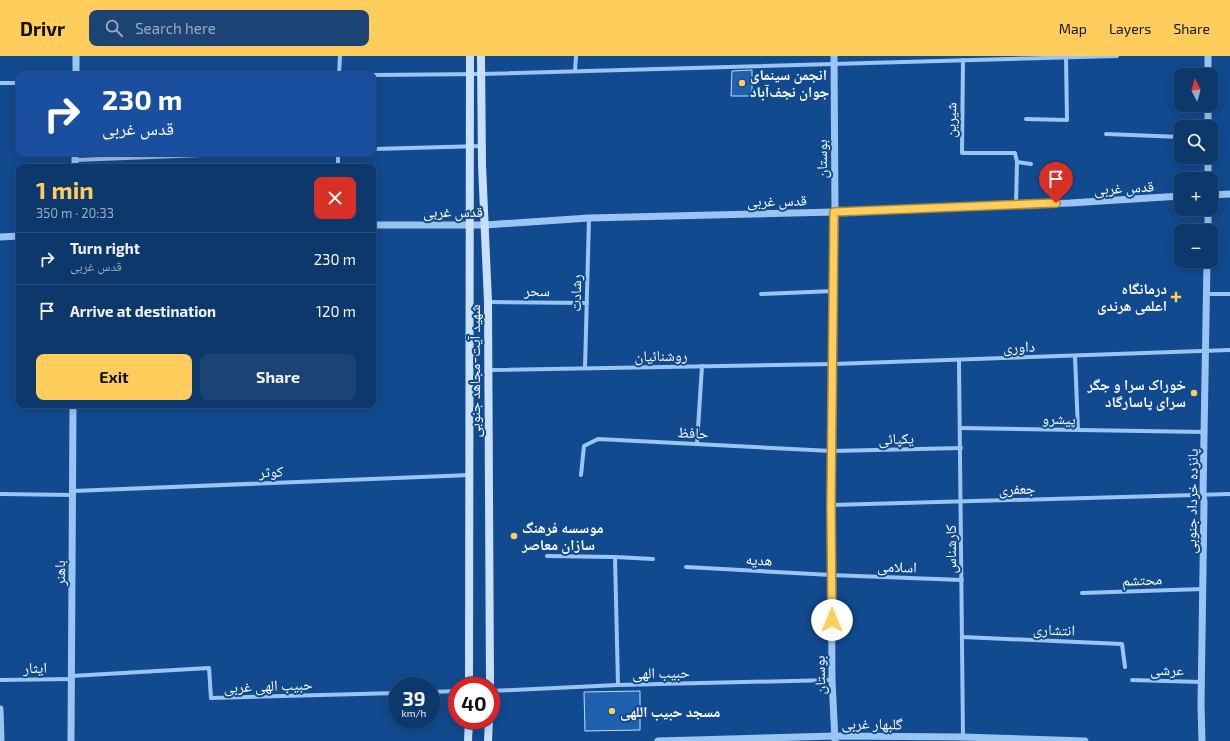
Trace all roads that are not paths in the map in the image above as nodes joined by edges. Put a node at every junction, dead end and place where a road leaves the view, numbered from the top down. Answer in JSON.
{"nodes":[{"id":1,"x":76,"y":56,"type":"edge"},
{"id":2,"x":340,"y":56,"type":"edge"},
{"id":3,"x":470,"y":56,"type":"edge"},
{"id":4,"x":481,"y":56,"type":"edge"},
{"id":5,"x":576,"y":56,"type":"edge"},
{"id":6,"x":1117,"y":56,"type":"edge"},
{"id":7,"x":1208,"y":56,"type":"edge"},
{"id":8,"x":1066,"y":57,"type":"junction"},
{"id":9,"x":834,"y":60,"type":"edge"},
{"id":10,"x":963,"y":60,"type":"junction"},
{"id":11,"x":1208,"y":68,"type":"edge"},
{"id":12,"x":575,"y":71,"type":"junction"},
{"id":13,"x":76,"y":72,"type":"edge"},
{"id":14,"x":339,"y":72,"type":"edge"},
{"id":15,"x":470,"y":74,"type":"junction"},
{"id":16,"x":481,"y":74,"type":"junction"},
{"id":17,"x":376,"y":75,"type":"edge"},
{"id":18,"x":0,"y":83,"type":"edge"},
{"id":19,"x":16,"y":83,"type":"edge"},
{"id":20,"x":1026,"y":119,"type":"dead end"},
{"id":21,"x":1106,"y":134,"type":"dead end"},
{"id":22,"x":1174,"y":137,"type":"edge"},
{"id":23,"x":469,"y":146,"type":"junction"},
{"id":24,"x":482,"y":146,"type":"junction"},
{"id":25,"x":376,"y":149,"type":"edge"},
{"id":26,"x":177,"y":156,"type":"edge"},
{"id":27,"x":75,"y":160,"type":"edge"},
{"id":28,"x":1017,"y":162,"type":"junction"},
{"id":29,"x":1031,"y":164,"type":"dead end"},
{"id":30,"x":1230,"y":194,"type":"edge"},
{"id":31,"x":1218,"y":195,"type":"edge"},
{"id":32,"x":1174,"y":196,"type":"edge"},
{"id":33,"x":1016,"y":205,"type":"junction"},
{"id":34,"x":834,"y":212,"type":"junction"},
{"id":35,"x":589,"y":218,"type":"junction"},
{"id":36,"x":469,"y":224,"type":"junction"},
{"id":37,"x":376,"y":225,"type":"edge"},
{"id":38,"x":485,"y":225,"type":"junction"},
{"id":39,"x":16,"y":236,"type":"edge"},
{"id":40,"x":0,"y":237,"type":"edge"},
{"id":41,"x":1208,"y":268,"type":"edge"},
{"id":42,"x":834,"y":290,"type":"junction"},
{"id":43,"x":761,"y":294,"type":"dead end"},
{"id":44,"x":1207,"y":294,"type":"junction"},
{"id":45,"x":1230,"y":294,"type":"edge"},
{"id":46,"x":488,"y":302,"type":"junction"},
{"id":47,"x":586,"y":303,"type":"junction"},
{"id":48,"x":1207,"y":350,"type":"junction"},
{"id":49,"x":1230,"y":350,"type":"edge"},
{"id":50,"x":1075,"y":356,"type":"junction"},
{"id":51,"x":960,"y":361,"type":"junction"},
{"id":52,"x":833,"y":364,"type":"junction"},
{"id":53,"x":702,"y":366,"type":"junction"},
{"id":54,"x":585,"y":368,"type":"junction"},
{"id":55,"x":489,"y":370,"type":"junction"},
{"id":56,"x":73,"y":408,"type":"edge"},
{"id":57,"x":960,"y":428,"type":"junction"},
{"id":58,"x":1078,"y":430,"type":"junction"},
{"id":59,"x":1205,"y":432,"type":"junction"},
{"id":60,"x":697,"y":444,"type":"junction"},
{"id":61,"x":961,"y":448,"type":"junction"},
{"id":62,"x":832,"y":451,"type":"junction"},
{"id":63,"x":470,"y":475,"type":"junction"},
{"id":64,"x":581,"y":475,"type":"dead end"},
{"id":65,"x":73,"y":493,"type":"junction"},
{"id":66,"x":0,"y":494,"type":"edge"},
{"id":67,"x":1230,"y":494,"type":"edge"},
{"id":68,"x":1203,"y":495,"type":"junction"},
{"id":69,"x":962,"y":502,"type":"junction"},
{"id":70,"x":831,"y":505,"type":"junction"},
{"id":71,"x":547,"y":556,"type":"dead end"},
{"id":72,"x":615,"y":557,"type":"junction"},
{"id":73,"x":653,"y":559,"type":"dead end"},
{"id":74,"x":686,"y":567,"type":"dead end"},
{"id":75,"x":831,"y":575,"type":"junction"},
{"id":76,"x":962,"y":580,"type":"junction"},
{"id":77,"x":1203,"y":589,"type":"junction"},
{"id":78,"x":1082,"y":594,"type":"dead end"},
{"id":79,"x":962,"y":637,"type":"junction"},
{"id":80,"x":1125,"y":667,"type":"dead end"},
{"id":81,"x":469,"y":677,"type":"edge"},
{"id":82,"x":490,"y":677,"type":"edge"},
{"id":83,"x":71,"y":678,"type":"junction"},
{"id":84,"x":0,"y":680,"type":"edge"},
{"id":85,"x":832,"y":680,"type":"junction"},
{"id":86,"x":1132,"y":680,"type":"dead end"},
{"id":87,"x":1202,"y":682,"type":"junction"},
{"id":88,"x":618,"y":685,"type":"junction"},
{"id":89,"x":500,"y":691,"type":"edge"},
{"id":90,"x":388,"y":693,"type":"edge"},
{"id":91,"x":0,"y":709,"type":"edge"},
{"id":92,"x":469,"y":729,"type":"edge"},
{"id":93,"x":489,"y":729,"type":"edge"},
{"id":94,"x":963,"y":737,"type":"junction"},
{"id":95,"x":835,"y":738,"type":"edge"},
{"id":96,"x":790,"y":739,"type":"edge"},
{"id":97,"x":1048,"y":740,"type":"edge"},
{"id":98,"x":1,"y":741,"type":"edge"},
{"id":99,"x":71,"y":741,"type":"edge"},
{"id":100,"x":468,"y":741,"type":"edge"},
{"id":101,"x":488,"y":741,"type":"edge"},
{"id":102,"x":658,"y":741,"type":"edge"},
{"id":103,"x":1085,"y":741,"type":"edge"},
{"id":104,"x":1202,"y":741,"type":"edge"}],
"edges":[{"from":1,"to":13,"type":"street"},
{"from":2,"to":14,"type":"street"},
{"from":3,"to":15,"type":"main road","name":"شهید آیت-مجاهد جنوبی"},
{"from":4,"to":16,"type":"main road","name":"شهید آیت-مجاهد جنوبی"},
{"from":5,"to":12,"type":"street"},
{"from":6,"to":8,"type":"street"},
{"from":7,"to":11,"type":"street"},
{"from":8,"to":10,"type":"street"},
{"from":8,"to":20,"type":"street"},
{"from":9,"to":10,"type":"street"},
{"from":9,"to":12,"type":"street"},
{"from":9,"to":34,"type":"street","name":"بوستان"},
{"from":10,"to":28,"type":"street","name":"شیرین"},
{"from":12,"to":16,"type":"street"},
{"from":15,"to":16,"type":"street"},
{"from":15,"to":17,"type":"street"},
{"from":15,"to":23,"type":"main road","name":"شهید آیت-مجاهد جنوبی"},
{"from":16,"to":24,"type":"main road","name":"شهید آیت-مجاهد جنوبی"},
{"from":18,"to":19,"type":"street"},
{"from":21,"to":22,"type":"street"},
{"from":23,"to":24,"type":"street"},
{"from":23,"to":25,"type":"street"},
{"from":23,"to":36,"type":"main road","name":"شهید آیت-مجاهد جنوبی"},
{"from":24,"to":38,"type":"main road","name":"شهید آیت-مجاهد جنوبی"},
{"from":26,"to":27,"type":"street"},
{"from":28,"to":29,"type":"street","name":"شیرین"},
{"from":28,"to":33,"type":"street"},
{"from":30,"to":31,"type":"street"},
{"from":32,"to":33,"type":"street","name":"قدس غربی"},
{"from":33,"to":34,"type":"street","name":"قدس غربی"},
{"from":34,"to":35,"type":"street","name":"قدس غربی"},
{"from":34,"to":42,"type":"street","name":"بوستان"},
{"from":35,"to":38,"type":"street","name":"قدس غربی"},
{"from":35,"to":47,"type":"street","name":"رشادت"},
{"from":36,"to":37,"type":"street","name":"قدس غربی"},
{"from":36,"to":38,"type":"street","name":"قدس غربی"},
{"from":36,"to":63,"type":"main road","name":"شهید آیت-مجاهد جنوبی"},
{"from":38,"to":46,"type":"main road","name":"شهید آیت-مجاهد جنوبی"},
{"from":39,"to":40,"type":"street"},
{"from":41,"to":44,"type":"street","name":"پانزده خرداد جنوبی"},
{"from":42,"to":43,"type":"street"},
{"from":42,"to":52,"type":"street","name":"بوستان"},
{"from":44,"to":45,"type":"street"},
{"from":44,"to":48,"type":"street","name":"پانزده خرداد جنوبی"},
{"from":46,"to":47,"type":"street","name":"سحر"},
{"from":46,"to":55,"type":"main road","name":"شهید آیت-مجاهد جنوبی"},
{"from":47,"to":54,"type":"street","name":"رشادت"},
{"from":48,"to":49,"type":"street","name":"داوری"},
{"from":48,"to":50,"type":"street","name":"داوری"},
{"from":48,"to":59,"type":"street","name":"پانزده خرداد جنوبی"},
{"from":50,"to":51,"type":"street","name":"داوری"},
{"from":50,"to":58,"type":"street"},
{"from":51,"to":52,"type":"street","name":"داوری"},
{"from":51,"to":57,"type":"street","name":"کارشناس"},
{"from":52,"to":53,"type":"street","name":"روشنائیان"},
{"from":52,"to":62,"type":"street","name":"بوستان"},
{"from":53,"to":54,"type":"street","name":"روشنائیان"},
{"from":53,"to":60,"type":"street"},
{"from":54,"to":55,"type":"street","name":"روشنائیان"},
{"from":55,"to":82,"type":"main road","name":"شهید آیت-مجاهد جنوبی"},
{"from":56,"to":65,"type":"street","name":"باهنر"},
{"from":57,"to":58,"type":"street","name":"پیشرو"},
{"from":57,"to":61,"type":"street","name":"کارشناس"},
{"from":58,"to":59,"type":"street","name":"پیشرو"},
{"from":59,"to":68,"type":"street","name":"پانزده خرداد جنوبی"},
{"from":60,"to":62,"type":"street","name":"حافظ"},
{"from":60,"to":64,"type":"street","name":"حافظ"},
{"from":61,"to":62,"type":"street","name":"یکپائی"},
{"from":61,"to":69,"type":"street","name":"کارشناس"},
{"from":62,"to":70,"type":"street","name":"بوستان"},
{"from":63,"to":65,"type":"street","name":"کوثر"},
{"from":63,"to":81,"type":"main road","name":"شهید آیت-مجاهد جنوبی"},
{"from":65,"to":66,"type":"street","name":"کوثر"},
{"from":65,"to":83,"type":"street","name":"باهنر"},
{"from":67,"to":68,"type":"street","name":"جعفری"},
{"from":68,"to":69,"type":"street","name":"جعفری"},
{"from":68,"to":77,"type":"street","name":"پانزده خرداد جنوبی"},
{"from":69,"to":70,"type":"street","name":"جعفری"},
{"from":69,"to":76,"type":"street","name":"کارشناس"},
{"from":70,"to":75,"type":"street","name":"بوستان"},
{"from":71,"to":72,"type":"street"},
{"from":72,"to":73,"type":"street"},
{"from":72,"to":88,"type":"street"},
{"from":74,"to":75,"type":"street","name":"هدیه"},
{"from":75,"to":76,"type":"street","name":"اسلامی"},
{"from":75,"to":85,"type":"street","name":"بوستان"},
{"from":76,"to":79,"type":"street","name":"کارشناس"},
{"from":77,"to":78,"type":"street","name":"محتشم"},
{"from":77,"to":87,"type":"street","name":"پانزده خرداد جنوبی"},
{"from":79,"to":80,"type":"street","name":"انتشاری"},
{"from":79,"to":94,"type":"street","name":"کارشناس"},
{"from":83,"to":84,"type":"street","name":"ایثار"},
{"from":83,"to":90,"type":"street","name":"حبیب الهی غربی"},
{"from":83,"to":99,"type":"street","name":"باهنر"},
{"from":85,"to":88,"type":"street","name":"حبیب الهی"},
{"from":85,"to":95,"type":"street","name":"بوستان"},
{"from":86,"to":87,"type":"street","name":"عرشی"},
{"from":87,"to":104,"type":"street","name":"پانزده خرداد جنوبی"},
{"from":88,"to":89,"type":"street","name":"حبیب الهی"},
{"from":91,"to":98,"type":"street"},
{"from":92,"to":100,"type":"main road"},
{"from":93,"to":101,"type":"main road"},
{"from":94,"to":95,"type":"street","name":"گلبهار غربی"},
{"from":94,"to":97,"type":"street","name":"گلبهار غربی"},
{"from":95,"to":96,"type":"street","name":"گلبهار غربی"},
{"from":96,"to":102,"type":"street","name":"گلبهار غربی"},
{"from":97,"to":103,"type":"street","name":"گلبهار غربی"}]}
